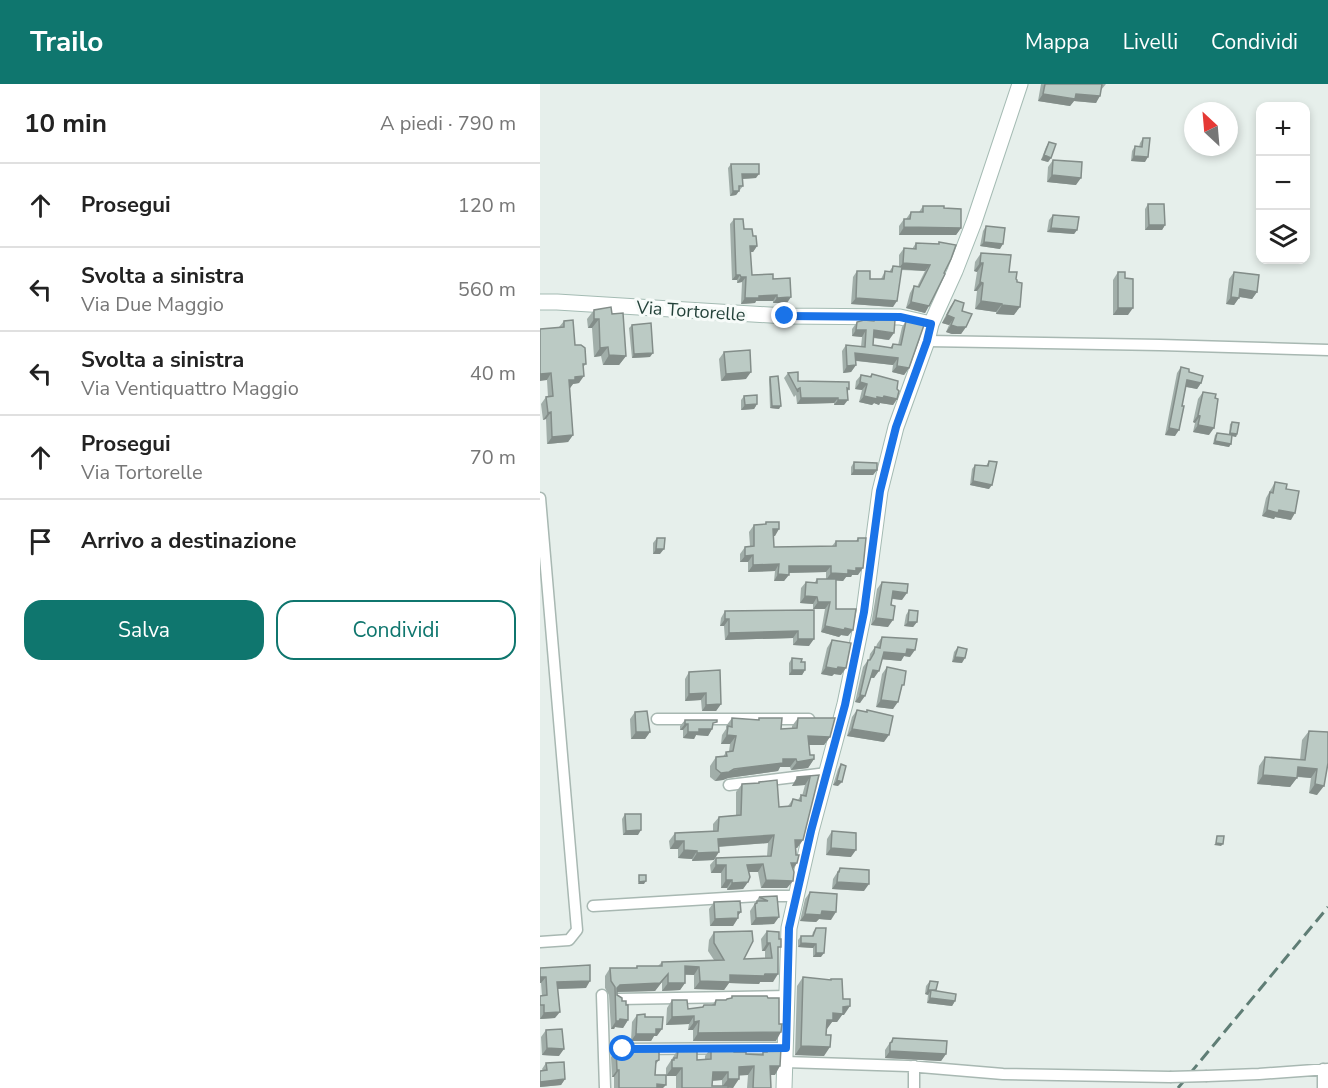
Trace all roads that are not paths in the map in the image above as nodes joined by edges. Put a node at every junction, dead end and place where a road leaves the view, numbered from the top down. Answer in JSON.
{"nodes":[{"id":1,"x":1020,"y":84,"type":"edge"},
{"id":2,"x":540,"y":302,"type":"edge"},
{"id":3,"x":931,"y":324,"type":"junction"},
{"id":4,"x":927,"y":341,"type":"junction"},
{"id":5,"x":1328,"y":350,"type":"edge"},
{"id":6,"x":540,"y":498,"type":"edge"},
{"id":7,"x":657,"y":718,"type":"dead end"},
{"id":8,"x":830,"y":719,"type":"junction"},
{"id":9,"x":827,"y":772,"type":"junction"},
{"id":10,"x":729,"y":785,"type":"dead end"},
{"id":11,"x":796,"y":896,"type":"junction"},
{"id":12,"x":593,"y":906,"type":"dead end"},
{"id":13,"x":540,"y":942,"type":"edge"},
{"id":14,"x":602,"y":995,"type":"dead end"},
{"id":15,"x":788,"y":996,"type":"junction"},
{"id":16,"x":618,"y":999,"type":"edge"},
{"id":17,"x":623,"y":1049,"type":"edge"},
{"id":18,"x":786,"y":1055,"type":"junction"},
{"id":19,"x":914,"y":1066,"type":"junction"},
{"id":20,"x":1325,"y":1069,"type":"edge"},
{"id":21,"x":604,"y":1088,"type":"edge"},
{"id":22,"x":784,"y":1088,"type":"edge"},
{"id":23,"x":914,"y":1088,"type":"edge"},
{"id":24,"x":1323,"y":1088,"type":"edge"}],
"edges":[{"from":1,"to":3,"type":"main road"},
{"from":2,"to":3,"type":"main road","name":"Via Tortorelle"},
{"from":3,"to":4,"type":"main road"},
{"from":4,"to":5,"type":"street"},
{"from":4,"to":8,"type":"main road"},
{"from":6,"to":13,"type":"street"},
{"from":7,"to":8,"type":"street"},
{"from":8,"to":9,"type":"main road"},
{"from":9,"to":10,"type":"street"},
{"from":9,"to":11,"type":"main road"},
{"from":11,"to":12,"type":"street"},
{"from":11,"to":15,"type":"main road"},
{"from":14,"to":21,"type":"street"},
{"from":15,"to":16,"type":"street"},
{"from":15,"to":18,"type":"main road"},
{"from":17,"to":18,"type":"street"},
{"from":18,"to":19,"type":"street"},
{"from":18,"to":22,"type":"main road"},
{"from":19,"to":20,"type":"street","bridge":true},
{"from":19,"to":23,"type":"street"},
{"from":20,"to":24,"type":"street"}]}
